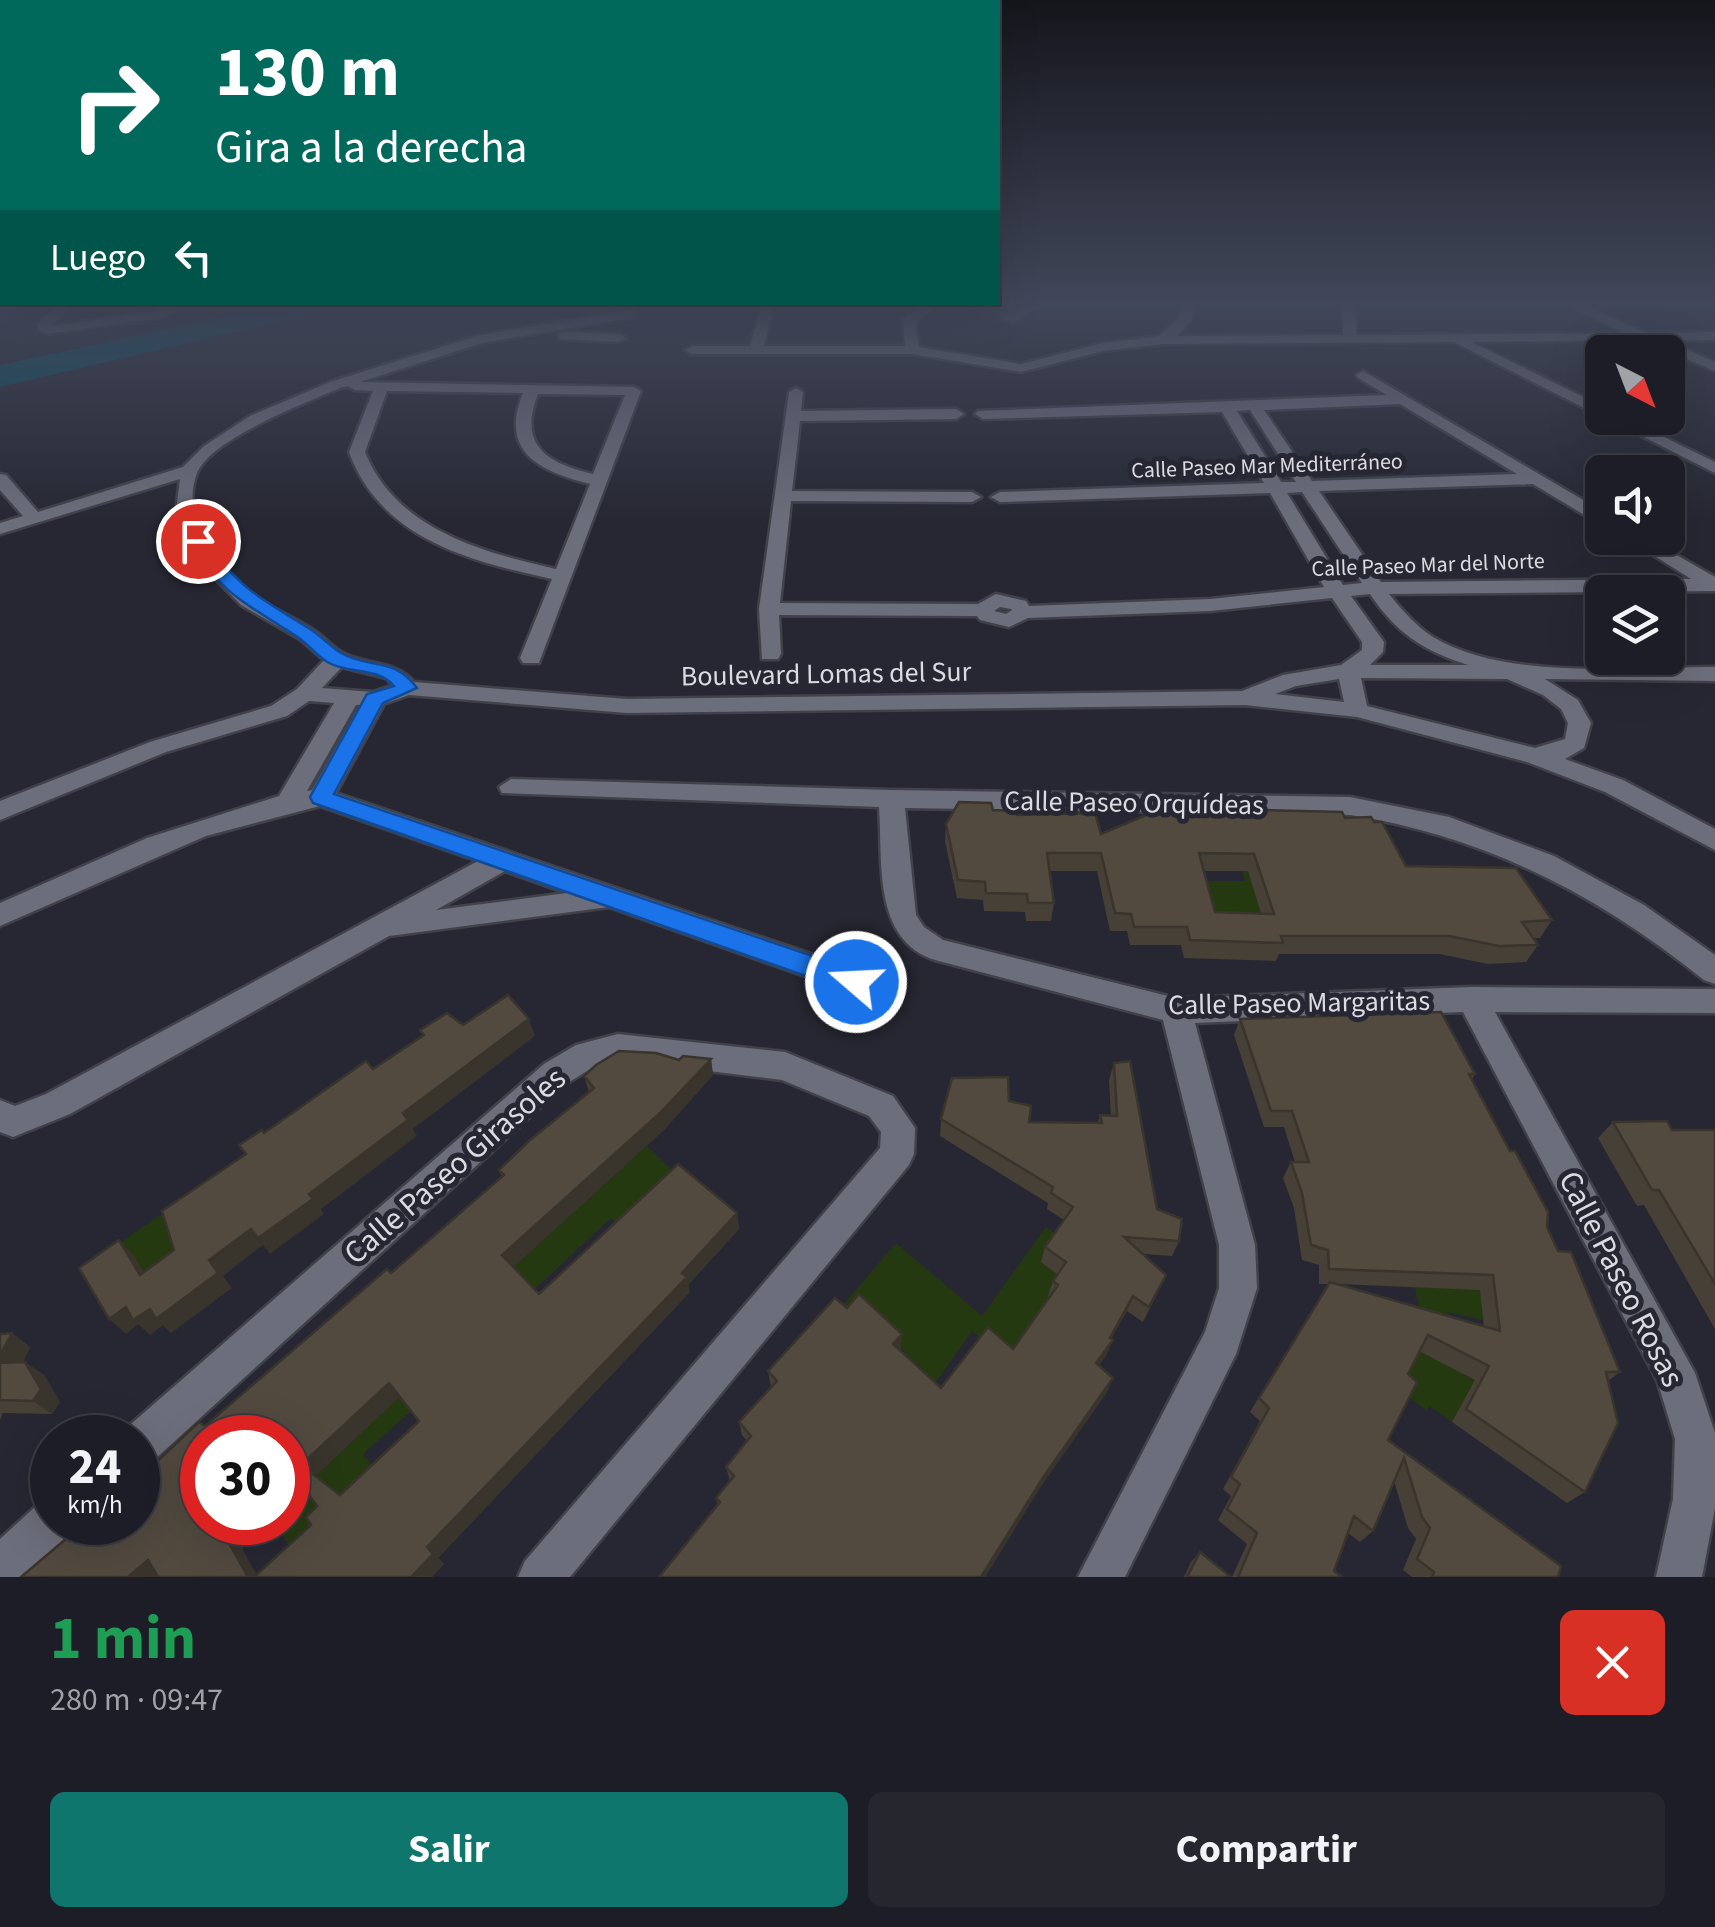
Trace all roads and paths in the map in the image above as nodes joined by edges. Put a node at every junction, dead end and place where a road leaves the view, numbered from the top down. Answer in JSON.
{"nodes":[{"id":1,"x":364,"y":377,"type":"edge"},
{"id":2,"x":1366,"y":377,"type":"edge"},
{"id":3,"x":1530,"y":377,"type":"edge"},
{"id":4,"x":336,"y":385,"type":"junction"},
{"id":5,"x":381,"y":388,"type":"junction"},
{"id":6,"x":533,"y":388,"type":"junction"},
{"id":7,"x":796,"y":392,"type":"dead end"},
{"id":8,"x":1404,"y":399,"type":"junction"},
{"id":9,"x":1253,"y":404,"type":"junction"},
{"id":10,"x":1585,"y":404,"type":"edge"},
{"id":11,"x":1226,"y":405,"type":"junction"},
{"id":12,"x":794,"y":416,"type":"junction"},
{"id":13,"x":1658,"y":435,"type":"edge"},
{"id":14,"x":1679,"y":435,"type":"edge"},
{"id":15,"x":1715,"y":452,"type":"edge"},
{"id":16,"x":1715,"y":468,"type":"edge"},
{"id":17,"x":189,"y":472,"type":"junction"},
{"id":18,"x":0,"y":479,"type":"edge"},
{"id":19,"x":1536,"y":479,"type":"junction"},
{"id":20,"x":601,"y":480,"type":"junction"},
{"id":21,"x":1306,"y":485,"type":"junction"},
{"id":22,"x":1275,"y":488,"type":"junction"},
{"id":23,"x":785,"y":496,"type":"junction"},
{"id":24,"x":1585,"y":508,"type":"edge"},
{"id":25,"x":34,"y":518,"type":"junction"},
{"id":26,"x":0,"y":529,"type":"edge"},
{"id":27,"x":1664,"y":555,"type":"edge"},
{"id":28,"x":563,"y":576,"type":"junction"},
{"id":29,"x":1715,"y":585,"type":"edge"},
{"id":30,"x":1376,"y":588,"type":"junction"},
{"id":31,"x":1336,"y":590,"type":"junction"},
{"id":32,"x":769,"y":609,"type":"junction"},
{"id":33,"x":770,"y":654,"type":"dead end"},
{"id":34,"x":530,"y":658,"type":"dead end"},
{"id":35,"x":337,"y":659,"type":"junction"},
{"id":36,"x":1348,"y":670,"type":"junction"},
{"id":37,"x":1518,"y":674,"type":"junction"},
{"id":38,"x":1715,"y":674,"type":"edge"},
{"id":39,"x":407,"y":688,"type":"junction"},
{"id":40,"x":305,"y":694,"type":"junction"},
{"id":41,"x":349,"y":697,"type":"junction"},
{"id":42,"x":1245,"y":698,"type":"junction"},
{"id":43,"x":375,"y":699,"type":"junction"},
{"id":44,"x":1357,"y":710,"type":"junction"},
{"id":45,"x":1535,"y":756,"type":"junction"},
{"id":46,"x":511,"y":787,"type":"dead end"},
{"id":47,"x":321,"y":797,"type":"junction"},
{"id":48,"x":891,"y":799,"type":"junction"},
{"id":49,"x":288,"y":802,"type":"junction"},
{"id":50,"x":0,"y":812,"type":"edge"},
{"id":51,"x":1715,"y":840,"type":"edge"},
{"id":52,"x":503,"y":860,"type":"junction"},
{"id":53,"x":612,"y":898,"type":"junction"},
{"id":54,"x":0,"y":914,"type":"edge"},
{"id":55,"x":377,"y":928,"type":"junction"},
{"id":56,"x":1715,"y":972,"type":"edge"},
{"id":57,"x":856,"y":982,"type":"dead end"},
{"id":58,"x":1472,"y":998,"type":"junction"},
{"id":59,"x":1715,"y":1001,"type":"edge"},
{"id":60,"x":1176,"y":1012,"type":"junction"},
{"id":61,"x":0,"y":1115,"type":"edge"},
{"id":62,"x":160,"y":1426,"type":"edge"},
{"id":63,"x":30,"y":1541,"type":"edge"},
{"id":64,"x":0,"y":1568,"type":"edge"},
{"id":65,"x":540,"y":1577,"type":"edge"},
{"id":66,"x":1101,"y":1577,"type":"edge"},
{"id":67,"x":1679,"y":1577,"type":"edge"}],
"edges":[{"from":1,"to":4,"type":"street"},
{"from":2,"to":8,"type":"street"},
{"from":3,"to":10,"type":"street"},
{"from":4,"to":5,"type":"street"},
{"from":4,"to":17,"type":"street"},
{"from":5,"to":6,"type":"street"},
{"from":5,"to":28,"type":"street"},
{"from":6,"to":20,"type":"street"},
{"from":6,"to":20,"type":"street"},
{"from":7,"to":12,"type":"street"},
{"from":8,"to":9,"type":"street"},
{"from":8,"to":19,"type":"street"},
{"from":9,"to":11,"type":"street"},
{"from":9,"to":21,"type":"street"},
{"from":11,"to":12,"type":"street"},
{"from":11,"to":22,"type":"street"},
{"from":12,"to":23,"type":"street"},
{"from":13,"to":16,"type":"street"},
{"from":14,"to":15,"type":"street"},
{"from":17,"to":25,"type":"street"},
{"from":17,"to":35,"type":"street"},
{"from":18,"to":25,"type":"street"},
{"from":19,"to":21,"type":"street","name":"Calle Paseo Mar Mediterráneo"},
{"from":19,"to":24,"type":"street"},
{"from":20,"to":28,"type":"street"},
{"from":21,"to":22,"type":"street","name":"Calle Paseo Mar Mediterráneo"},
{"from":21,"to":30,"type":"street"},
{"from":22,"to":23,"type":"street","name":"Calle Paseo Mar Mediterráneo"},
{"from":22,"to":31,"type":"street"},
{"from":23,"to":32,"type":"street"},
{"from":25,"to":26,"type":"street"},
{"from":27,"to":29,"type":"street"},
{"from":28,"to":34,"type":"street"},
{"from":29,"to":30,"type":"street","name":"Calle Paseo Mar del Norte"},
{"from":30,"to":31,"type":"street","name":"Calle Paseo Mar del Norte"},
{"from":30,"to":37,"type":"street"},
{"from":31,"to":32,"type":"street","name":"Calle Paseo Mar del Norte"},
{"from":31,"to":36,"type":"street"},
{"from":32,"to":33,"type":"street"},
{"from":35,"to":39,"type":"street"},
{"from":35,"to":40,"type":"street"},
{"from":36,"to":37,"type":"street","name":"Boulevard Lomas del Sur"},
{"from":36,"to":42,"type":"street","name":"Boulevard Lomas del Sur"},
{"from":36,"to":44,"type":"street"},
{"from":37,"to":38,"type":"street","name":"Boulevard Lomas del Sur"},
{"from":37,"to":45,"type":"street","name":"Boulevard Lomas del Sur"},
{"from":39,"to":42,"type":"street","name":"Boulevard Lomas del Sur"},
{"from":39,"to":43,"type":"street"},
{"from":40,"to":41,"type":"street"},
{"from":40,"to":50,"type":"street"},
{"from":41,"to":43,"type":"street"},
{"from":41,"to":49,"type":"street"},
{"from":42,"to":44,"type":"street","name":"Boulevard Lomas del Sur"},
{"from":43,"to":47,"type":"street"},
{"from":44,"to":45,"type":"street","name":"Boulevard Lomas del Sur"},
{"from":45,"to":51,"type":"street","name":"Boulevard Lomas del Sur"},
{"from":46,"to":48,"type":"street","name":"Calle Paseo Orquídeas"},
{"from":47,"to":49,"type":"street"},
{"from":47,"to":52,"type":"street"},
{"from":48,"to":56,"type":"street","name":"Calle Paseo Orquídeas"},
{"from":48,"to":60,"type":"street","name":"Calle Paseo Margaritas"},
{"from":49,"to":54,"type":"street"},
{"from":52,"to":53,"type":"street"},
{"from":52,"to":55,"type":"street"},
{"from":53,"to":55,"type":"street"},
{"from":53,"to":57,"type":"street"},
{"from":55,"to":61,"type":"street"},
{"from":58,"to":59,"type":"street","name":"Calle Paseo Margaritas"},
{"from":58,"to":60,"type":"street","name":"Calle Paseo Margaritas"},
{"from":58,"to":67,"type":"street","name":"Calle Paseo Rosas"},
{"from":60,"to":66,"type":"street"},
{"from":62,"to":65,"type":"street","name":"Calle Paseo Girasoles"},
{"from":63,"to":64,"type":"street"}]}
